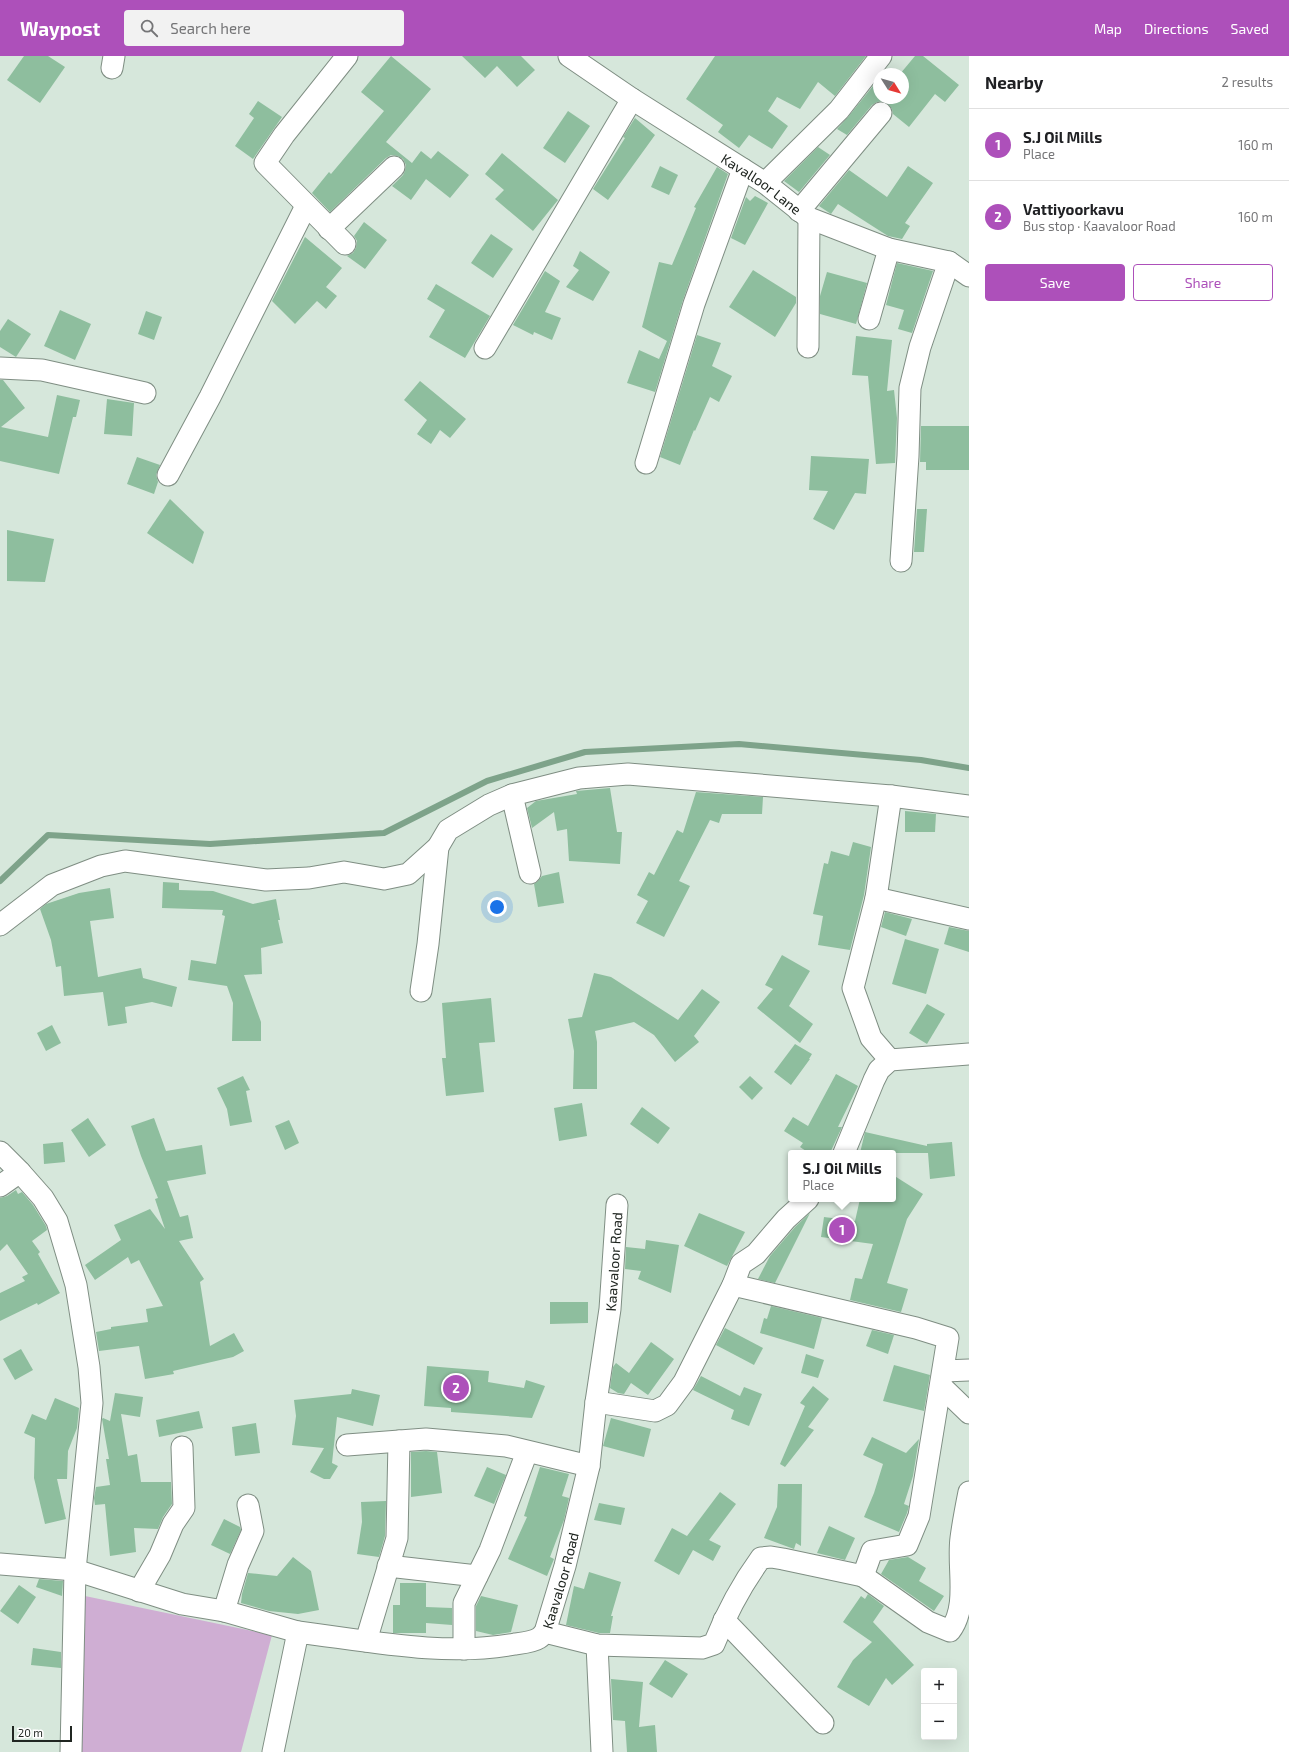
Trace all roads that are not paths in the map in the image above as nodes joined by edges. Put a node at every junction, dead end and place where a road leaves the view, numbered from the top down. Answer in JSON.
{"nodes":[{"id":1,"x":347,"y":56,"type":"edge"},
{"id":2,"x":881,"y":56,"type":"edge"},
{"id":3,"x":577,"y":58,"type":"edge"},
{"id":4,"x":632,"y":99,"type":"junction"},
{"id":5,"x":881,"y":113,"type":"dead end"},
{"id":6,"x":394,"y":166,"type":"dead end"},
{"id":7,"x":743,"y":169,"type":"junction"},
{"id":8,"x":766,"y":183,"type":"junction"},
{"id":9,"x":306,"y":206,"type":"junction"},
{"id":10,"x":804,"y":215,"type":"junction"},
{"id":11,"x":329,"y":229,"type":"junction"},
{"id":12,"x":345,"y":244,"type":"dead end"},
{"id":13,"x":889,"y":249,"type":"junction"},
{"id":14,"x":949,"y":262,"type":"junction"},
{"id":15,"x":969,"y":276,"type":"edge"},
{"id":16,"x":868,"y":319,"type":"dead end"},
{"id":17,"x":808,"y":347,"type":"dead end"},
{"id":18,"x":485,"y":348,"type":"dead end"},
{"id":19,"x":0,"y":368,"type":"edge"},
{"id":20,"x":145,"y":393,"type":"dead end"},
{"id":21,"x":646,"y":463,"type":"dead end"},
{"id":22,"x":168,"y":475,"type":"dead end"},
{"id":23,"x":901,"y":561,"type":"dead end"},
{"id":24,"x":512,"y":795,"type":"junction"},
{"id":25,"x":891,"y":796,"type":"junction"},
{"id":26,"x":969,"y":806,"type":"edge"},
{"id":27,"x":438,"y":847,"type":"junction"},
{"id":28,"x":530,"y":873,"type":"dead end"},
{"id":29,"x":876,"y":898,"type":"junction"},
{"id":30,"x":969,"y":919,"type":"edge"},
{"id":31,"x":0,"y":925,"type":"edge"},
{"id":32,"x":421,"y":991,"type":"dead end"},
{"id":33,"x":969,"y":1054,"type":"edge"},
{"id":34,"x":890,"y":1060,"type":"junction"},
{"id":35,"x":845,"y":1150,"type":"edge"},
{"id":36,"x":0,"y":1152,"type":"edge"},
{"id":37,"x":20,"y":1172,"type":"junction"},
{"id":38,"x":0,"y":1186,"type":"edge"},
{"id":39,"x":805,"y":1202,"type":"edge"},
{"id":40,"x":616,"y":1205,"type":"dead end"},
{"id":41,"x":733,"y":1285,"type":"junction"},
{"id":42,"x":969,"y":1370,"type":"edge"},
{"id":43,"x":943,"y":1379,"type":"junction"},
{"id":44,"x":596,"y":1402,"type":"junction"},
{"id":45,"x":969,"y":1413,"type":"edge"},
{"id":46,"x":399,"y":1441,"type":"junction"},
{"id":47,"x":347,"y":1445,"type":"dead end"},
{"id":48,"x":182,"y":1447,"type":"dead end"},
{"id":49,"x":527,"y":1452,"type":"junction"},
{"id":50,"x":589,"y":1466,"type":"junction"},
{"id":51,"x":969,"y":1492,"type":"edge"},
{"id":52,"x":248,"y":1505,"type":"dead end"},
{"id":53,"x":0,"y":1564,"type":"edge"},
{"id":54,"x":388,"y":1566,"type":"junction"},
{"id":55,"x":75,"y":1570,"type":"junction"},
{"id":56,"x":477,"y":1576,"type":"junction"},
{"id":57,"x":863,"y":1576,"type":"junction"},
{"id":58,"x":139,"y":1591,"type":"junction"},
{"id":59,"x":224,"y":1611,"type":"junction"},
{"id":60,"x":724,"y":1620,"type":"junction"},
{"id":61,"x":298,"y":1632,"type":"junction"},
{"id":62,"x":545,"y":1632,"type":"junction"},
{"id":63,"x":366,"y":1641,"type":"junction"},
{"id":64,"x":596,"y":1645,"type":"junction"},
{"id":65,"x":464,"y":1648,"type":"junction"},
{"id":66,"x":823,"y":1723,"type":"dead end"},
{"id":67,"x":71,"y":1752,"type":"edge"},
{"id":68,"x":273,"y":1752,"type":"edge"},
{"id":69,"x":602,"y":1752,"type":"edge"}],
"edges":[{"from":1,"to":9,"type":"street"},
{"from":2,"to":8,"type":"street"},
{"from":3,"to":4,"type":"street","name":"Kavalloor Lane"},
{"from":4,"to":7,"type":"street","name":"Kavalloor Lane"},
{"from":4,"to":18,"type":"street"},
{"from":5,"to":10,"type":"street"},
{"from":6,"to":11,"type":"street"},
{"from":7,"to":8,"type":"street","name":"Kavalloor Lane"},
{"from":7,"to":21,"type":"street"},
{"from":8,"to":10,"type":"street","name":"Kavalloor Lane"},
{"from":9,"to":11,"type":"street"},
{"from":9,"to":22,"type":"street"},
{"from":10,"to":13,"type":"street","name":"Kavalloor Lane"},
{"from":10,"to":17,"type":"street"},
{"from":11,"to":12,"type":"street"},
{"from":13,"to":14,"type":"street","name":"Kavalloor Lane"},
{"from":13,"to":16,"type":"street"},
{"from":14,"to":15,"type":"street","name":"Kavalloor Lane"},
{"from":14,"to":23,"type":"street"},
{"from":19,"to":20,"type":"street"},
{"from":24,"to":25,"type":"street"},
{"from":24,"to":27,"type":"street"},
{"from":24,"to":28,"type":"street"},
{"from":25,"to":26,"type":"street"},
{"from":25,"to":29,"type":"street"},
{"from":27,"to":31,"type":"street"},
{"from":27,"to":32,"type":"street"},
{"from":29,"to":30,"type":"street"},
{"from":29,"to":34,"type":"street"},
{"from":33,"to":34,"type":"street"},
{"from":34,"to":35,"type":"street"},
{"from":36,"to":37,"type":"street"},
{"from":37,"to":38,"type":"street"},
{"from":37,"to":55,"type":"street"},
{"from":39,"to":41,"type":"street"},
{"from":40,"to":44,"type":"street","name":"Kaavaloor Road"},
{"from":41,"to":43,"type":"street"},
{"from":41,"to":44,"type":"street"},
{"from":42,"to":43,"type":"street"},
{"from":43,"to":45,"type":"street"},
{"from":43,"to":57,"type":"street"},
{"from":44,"to":50,"type":"street","name":"Kaavaloor Road"},
{"from":46,"to":47,"type":"street"},
{"from":46,"to":49,"type":"street"},
{"from":46,"to":54,"type":"street"},
{"from":48,"to":58,"type":"street"},
{"from":49,"to":50,"type":"street"},
{"from":49,"to":56,"type":"street"},
{"from":50,"to":62,"type":"street","name":"Kaavaloor Road"},
{"from":51,"to":57,"type":"street"},
{"from":52,"to":59,"type":"street"},
{"from":53,"to":55,"type":"street","name":"Kaavaloor Road"},
{"from":54,"to":56,"type":"street"},
{"from":54,"to":63,"type":"street"},
{"from":55,"to":58,"type":"street","name":"Kaavaloor Road"},
{"from":55,"to":67,"type":"street"},
{"from":56,"to":65,"type":"street"},
{"from":57,"to":60,"type":"street"},
{"from":58,"to":59,"type":"street","name":"Kaavaloor Road"},
{"from":59,"to":61,"type":"street","name":"Kaavaloor Road"},
{"from":60,"to":64,"type":"street"},
{"from":60,"to":66,"type":"street"},
{"from":61,"to":63,"type":"street","name":"Kaavaloor Road"},
{"from":61,"to":68,"type":"street"},
{"from":62,"to":64,"type":"street"},
{"from":62,"to":65,"type":"street","name":"Kaavaloor Road"},
{"from":63,"to":65,"type":"street","name":"Kaavaloor Road"},
{"from":64,"to":69,"type":"street"}]}
